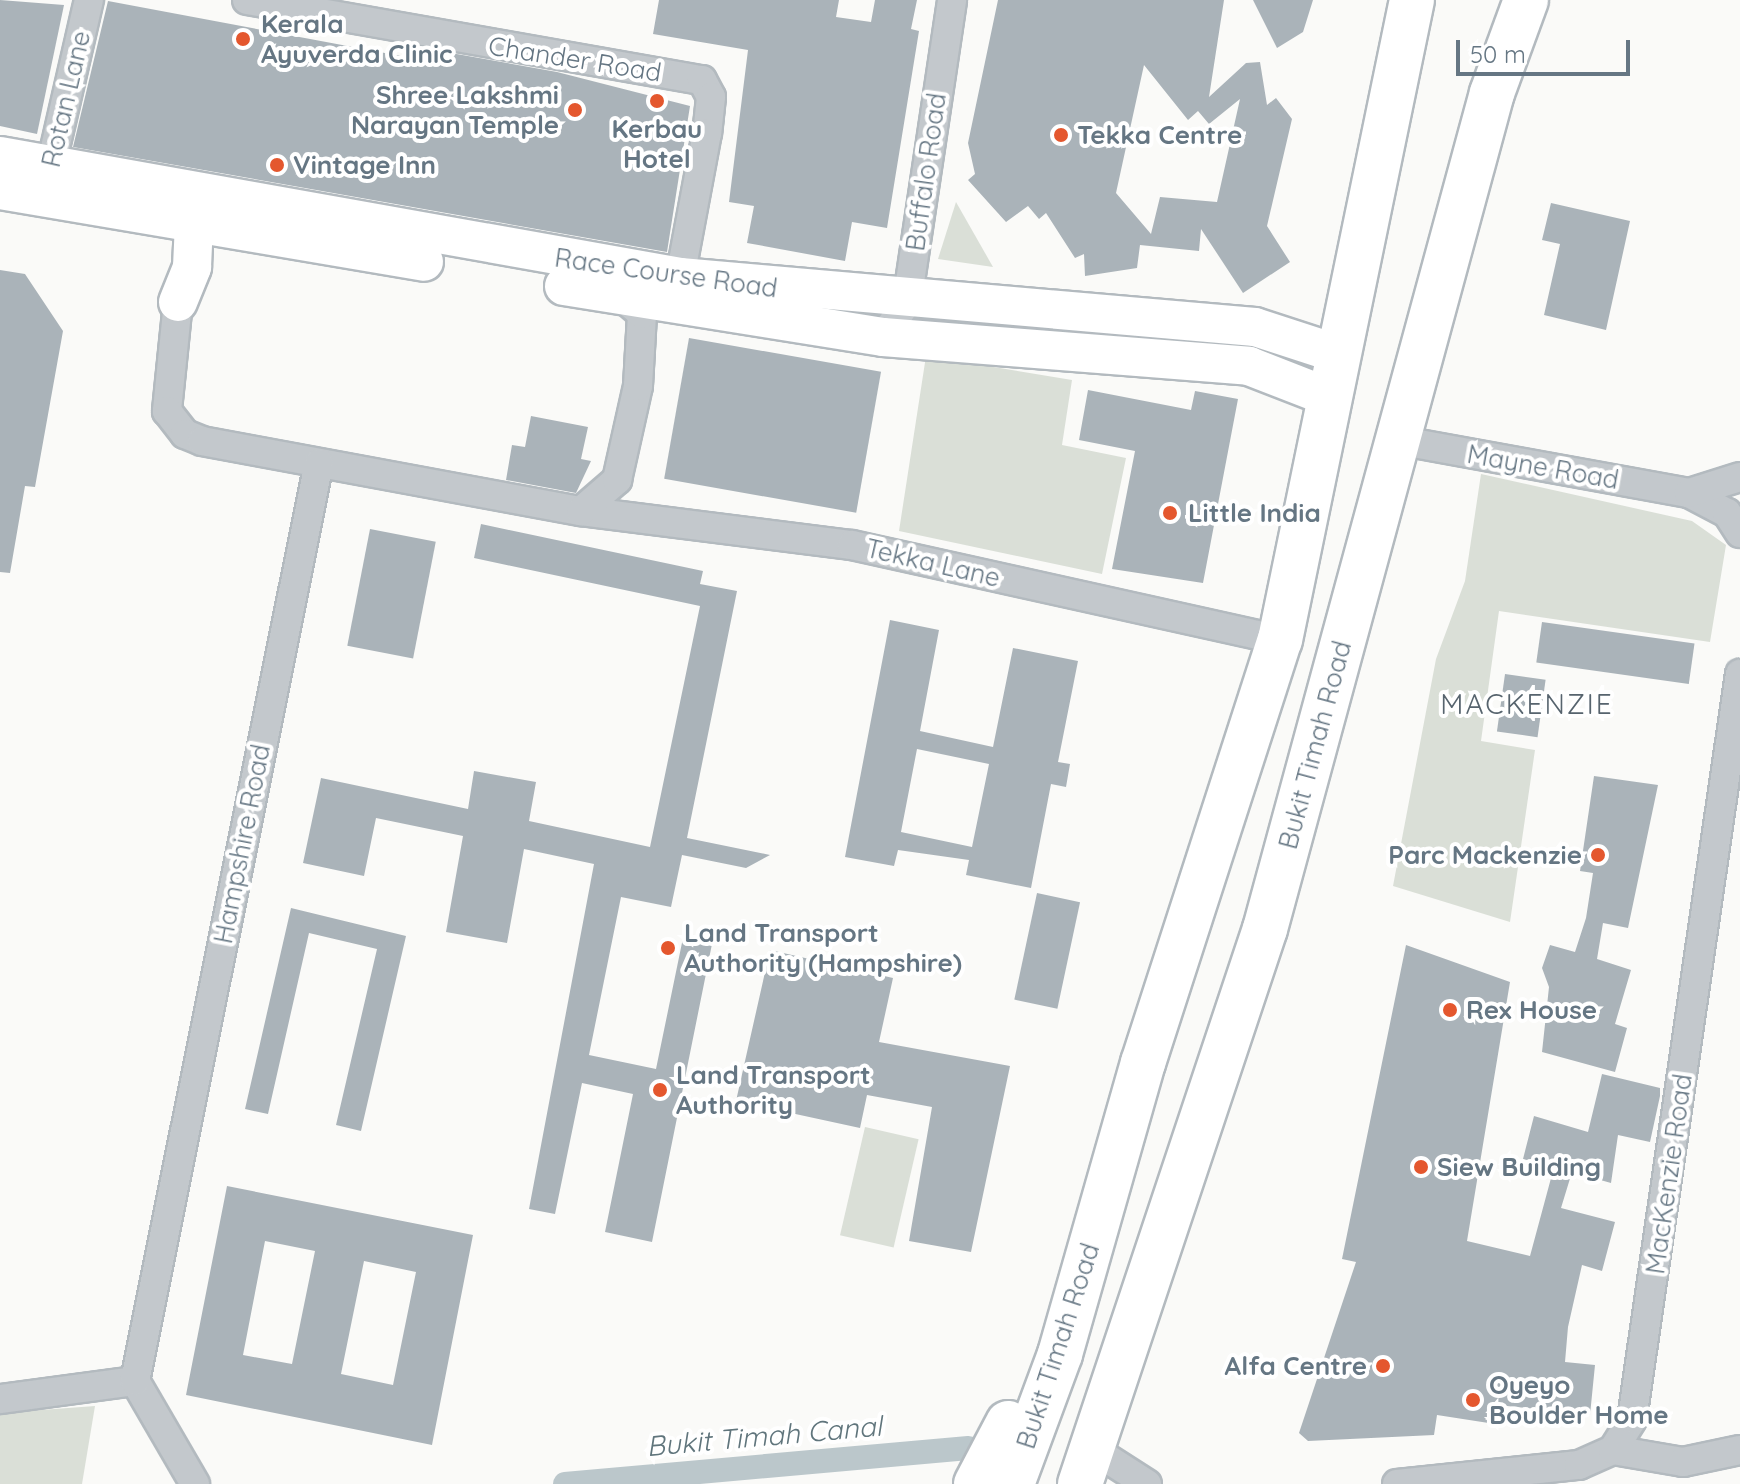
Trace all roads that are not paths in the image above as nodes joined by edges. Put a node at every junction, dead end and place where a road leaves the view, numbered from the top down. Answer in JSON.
{"nodes":[{"id":1,"x":89,"y":0,"type":"edge"},
{"id":2,"x":952,"y":0,"type":"edge"},
{"id":3,"x":1412,"y":0,"type":"edge"},
{"id":4,"x":1526,"y":0,"type":"edge"},
{"id":5,"x":259,"y":1,"type":"edge"},
{"id":6,"x":0,"y":156,"type":"edge"},
{"id":7,"x":47,"y":182,"type":"junction"},
{"id":8,"x":0,"y":190,"type":"edge"},
{"id":9,"x":145,"y":200,"type":"junction"},
{"id":10,"x":194,"y":223,"type":"junction"},
{"id":11,"x":267,"y":235,"type":"junction"},
{"id":12,"x":192,"y":267,"type":"junction"},
{"id":13,"x":685,"y":292,"type":"junction"},
{"id":14,"x":621,"y":296,"type":"junction"},
{"id":15,"x":178,"y":302,"type":"junction"},
{"id":16,"x":907,"y":302,"type":"junction"},
{"id":17,"x":1117,"y":335,"type":"junction"},
{"id":18,"x":883,"y":337,"type":"junction"},
{"id":19,"x":1335,"y":353,"type":"junction"},
{"id":20,"x":1326,"y":396,"type":"junction"},
{"id":21,"x":1397,"y":440,"type":"junction"},
{"id":22,"x":319,"y":463,"type":"junction"},
{"id":23,"x":1740,"y":477,"type":"edge"},
{"id":24,"x":1689,"y":493,"type":"junction"},
{"id":25,"x":581,"y":511,"type":"junction"},
{"id":26,"x":1740,"y":533,"type":"edge"},
{"id":27,"x":1280,"y":640,"type":"junction"},
{"id":28,"x":1740,"y":674,"type":"edge"},
{"id":29,"x":1135,"y":1091,"type":"junction"},
{"id":30,"x":135,"y":1381,"type":"junction"},
{"id":31,"x":0,"y":1399,"type":"edge"},
{"id":32,"x":1613,"y":1450,"type":"junction"},
{"id":33,"x":1740,"y":1450,"type":"edge"},
{"id":34,"x":1087,"y":1467,"type":"edge"},
{"id":35,"x":195,"y":1484,"type":"edge"},
{"id":36,"x":976,"y":1484,"type":"edge"},
{"id":37,"x":1012,"y":1484,"type":"edge"},
{"id":38,"x":1147,"y":1484,"type":"edge"},
{"id":39,"x":1397,"y":1484,"type":"edge"}],
"edges":[{"from":1,"to":7,"type":"street","name":"Rotan Lane"},
{"from":2,"to":16,"type":"street","name":"Buffalo Road"},
{"from":3,"to":19,"type":"highway","name":"Bukit Timah Road"},
{"from":4,"to":21,"type":"highway","name":"Bukit Timah Road"},
{"from":5,"to":13,"type":"street","name":"Chander Road"},
{"from":6,"to":7,"type":"street","name":"Race Course Road"},
{"from":7,"to":8,"type":"street","name":"Race Course Road"},
{"from":7,"to":9,"type":"street","name":"Race Course Road"},
{"from":9,"to":10,"type":"street"},
{"from":9,"to":13,"type":"street","name":"Race Course Road"},
{"from":9,"to":15,"type":"street"},
{"from":10,"to":11,"type":"street","name":"Race Course Road"},
{"from":10,"to":12,"type":"street"},
{"from":11,"to":12,"type":"street"},
{"from":11,"to":14,"type":"street","name":"Race Course Road"},
{"from":12,"to":15,"type":"street"},
{"from":13,"to":14,"type":"street","name":"Race Course Road"},
{"from":13,"to":16,"type":"street","name":"Race Course Road"},
{"from":13,"to":18,"type":"street","name":"Race Course Road"},
{"from":14,"to":25,"type":"street"},
{"from":15,"to":22,"type":"street"},
{"from":16,"to":17,"type":"street","name":"Race Course Road"},
{"from":16,"to":18,"type":"street","name":"Buffalo Road"},
{"from":17,"to":18,"type":"street","name":"Race Course Road"},
{"from":17,"to":19,"type":"street","name":"Race Course Road"},
{"from":17,"to":20,"type":"street","name":"Race Course Road"},
{"from":19,"to":20,"type":"highway","name":"Bukit Timah Road"},
{"from":20,"to":27,"type":"highway","name":"Bukit Timah Road"},
{"from":21,"to":24,"type":"street","name":"Mayne Road"},
{"from":21,"to":34,"type":"highway","name":"Bukit Timah Road"},
{"from":22,"to":25,"type":"street","name":"Tekka Lane"},
{"from":22,"to":30,"type":"street","name":"Hampshire Road"},
{"from":23,"to":24,"type":"street","name":"Mayne Road"},
{"from":24,"to":26,"type":"street","name":"Mayne Road"},
{"from":25,"to":27,"type":"street","name":"Tekka Lane"},
{"from":27,"to":29,"type":"highway","name":"Bukit Timah Road"},
{"from":28,"to":32,"type":"street","name":"MacKenzie Road"},
{"from":29,"to":36,"type":"highway"},
{"from":29,"to":37,"type":"highway","name":"Bukit Timah Road"},
{"from":30,"to":31,"type":"street"},
{"from":30,"to":35,"type":"street"},
{"from":32,"to":33,"type":"street"},
{"from":32,"to":39,"type":"street"},
{"from":34,"to":38,"type":"street"}]}
